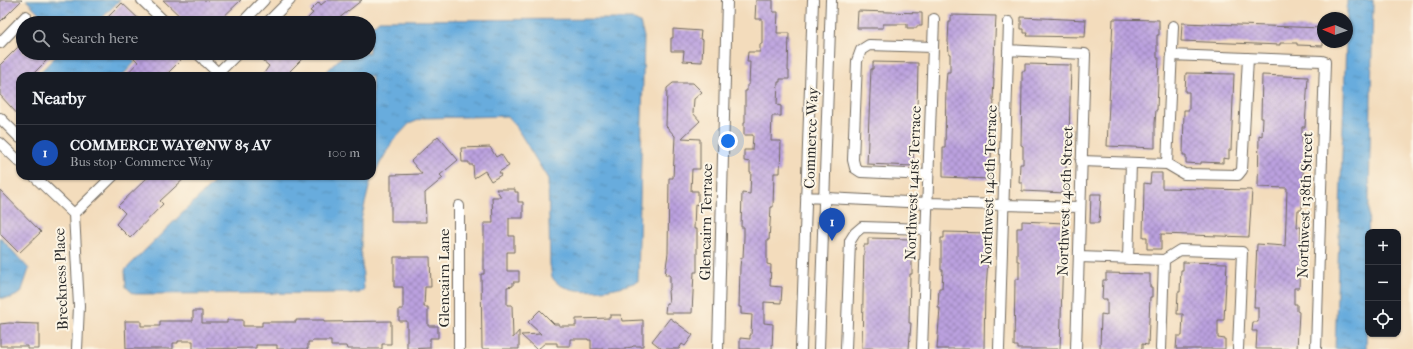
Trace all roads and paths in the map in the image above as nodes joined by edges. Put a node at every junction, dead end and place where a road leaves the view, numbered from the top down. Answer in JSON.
{"nodes":[{"id":1,"x":142,"y":0,"type":"edge"},
{"id":2,"x":264,"y":0,"type":"edge"},
{"id":3,"x":290,"y":0,"type":"edge"},
{"id":4,"x":727,"y":0,"type":"edge"},
{"id":5,"x":813,"y":0,"type":"edge"},
{"id":6,"x":831,"y":0,"type":"edge"},
{"id":7,"x":159,"y":16,"type":"edge"},
{"id":8,"x":249,"y":16,"type":"edge"},
{"id":9,"x":274,"y":16,"type":"edge"},
{"id":10,"x":934,"y":19,"type":"dead end"},
{"id":11,"x":1009,"y":22,"type":"dead end"},
{"id":12,"x":16,"y":26,"type":"edge"},
{"id":13,"x":1173,"y":26,"type":"dead end"},
{"id":14,"x":0,"y":42,"type":"edge"},
{"id":15,"x":933,"y":47,"type":"junction"},
{"id":16,"x":1008,"y":50,"type":"junction"},
{"id":17,"x":1171,"y":55,"type":"junction"},
{"id":18,"x":1248,"y":58,"type":"junction"},
{"id":19,"x":230,"y":60,"type":"edge"},
{"id":20,"x":205,"y":61,"type":"edge"},
{"id":21,"x":214,"y":72,"type":"edge"},
{"id":22,"x":219,"y":72,"type":"edge"},
{"id":23,"x":0,"y":118,"type":"edge"},
{"id":24,"x":16,"y":134,"type":"edge"},
{"id":25,"x":0,"y":142,"type":"edge"},
{"id":26,"x":16,"y":158,"type":"edge"},
{"id":27,"x":1081,"y":161,"type":"junction"},
{"id":28,"x":1131,"y":163,"type":"junction"},
{"id":29,"x":1167,"y":164,"type":"junction"},
{"id":30,"x":928,"y":175,"type":"junction"},
{"id":31,"x":38,"y":180,"type":"edge"},
{"id":32,"x":109,"y":180,"type":"edge"},
{"id":33,"x":806,"y":197,"type":"junction"},
{"id":34,"x":824,"y":198,"type":"junction"},
{"id":35,"x":927,"y":203,"type":"junction"},
{"id":36,"x":1003,"y":205,"type":"junction"},
{"id":37,"x":459,"y":206,"type":"dead end"},
{"id":38,"x":1080,"y":207,"type":"junction"},
{"id":39,"x":74,"y":214,"type":"junction"},
{"id":40,"x":926,"y":229,"type":"junction"},
{"id":41,"x":1079,"y":257,"type":"junction"},
{"id":42,"x":1128,"y":259,"type":"junction"},
{"id":43,"x":1164,"y":260,"type":"junction"},
{"id":44,"x":77,"y":349,"type":"edge"},
{"id":45,"x":459,"y":349,"type":"edge"},
{"id":46,"x":718,"y":349,"type":"edge"},
{"id":47,"x":801,"y":349,"type":"edge"},
{"id":48,"x":819,"y":349,"type":"edge"},
{"id":49,"x":846,"y":349,"type":"edge"},
{"id":50,"x":922,"y":349,"type":"edge"},
{"id":51,"x":999,"y":349,"type":"edge"},
{"id":52,"x":1076,"y":349,"type":"edge"},
{"id":53,"x":1161,"y":349,"type":"edge"},
{"id":54,"x":1238,"y":349,"type":"edge"},
{"id":55,"x":1316,"y":349,"type":"edge"}],
"edges":[{"from":1,"to":7,"type":"street"},
{"from":2,"to":8,"type":"street"},
{"from":3,"to":9,"type":"street"},
{"from":4,"to":46,"type":"street","name":"Glencairn Terrace"},
{"from":5,"to":33,"type":"street","name":"Commerce Way"},
{"from":6,"to":34,"type":"street","name":"Commerce Way"},
{"from":10,"to":15,"type":"street","name":"Northwest 141st Terrace"},
{"from":11,"to":16,"type":"street","name":"Northwest 140th Terrace"},
{"from":12,"to":14,"type":"street"},
{"from":13,"to":17,"type":"street"},
{"from":15,"to":30,"type":"street","name":"Northwest 141st Terrace"},
{"from":15,"to":30,"type":"street"},
{"from":16,"to":27,"type":"street","name":"Northwest 140th Street"},
{"from":16,"to":36,"type":"street","name":"Northwest 140th Terrace"},
{"from":17,"to":18,"type":"street"},
{"from":17,"to":29,"type":"street"},
{"from":18,"to":29,"type":"street"},
{"from":18,"to":55,"type":"street","name":"Northwest 138th Street"},
{"from":19,"to":22,"type":"street"},
{"from":20,"to":21,"type":"street"},
{"from":23,"to":24,"type":"street"},
{"from":25,"to":26,"type":"street"},
{"from":27,"to":28,"type":"street"},
{"from":27,"to":38,"type":"street","name":"Northwest 140th Street"},
{"from":28,"to":29,"type":"street"},
{"from":28,"to":42,"type":"street"},
{"from":30,"to":35,"type":"street","name":"Northwest 141st Terrace"},
{"from":31,"to":39,"type":"street","name":"Breckness Place"},
{"from":32,"to":39,"type":"street"},
{"from":33,"to":34,"type":"street"},
{"from":33,"to":47,"type":"street","name":"Commerce Way"},
{"from":34,"to":35,"type":"street"},
{"from":34,"to":48,"type":"street","name":"Commerce Way"},
{"from":35,"to":36,"type":"street"},
{"from":35,"to":40,"type":"street","name":"Northwest 141st Terrace"},
{"from":36,"to":38,"type":"street"},
{"from":36,"to":51,"type":"street","name":"Northwest 140th Terrace"},
{"from":37,"to":45,"type":"street","name":"Glencairn Lane"},
{"from":38,"to":41,"type":"street","name":"Northwest 140th Street"},
{"from":39,"to":44,"type":"street","name":"Breckness Place"},
{"from":40,"to":49,"type":"street"},
{"from":40,"to":50,"type":"street","name":"Northwest 141st Terrace"},
{"from":41,"to":42,"type":"street"},
{"from":41,"to":52,"type":"street","name":"Northwest 140th Street"},
{"from":42,"to":43,"type":"street"},
{"from":43,"to":53,"type":"street"},
{"from":43,"to":54,"type":"street"}]}
